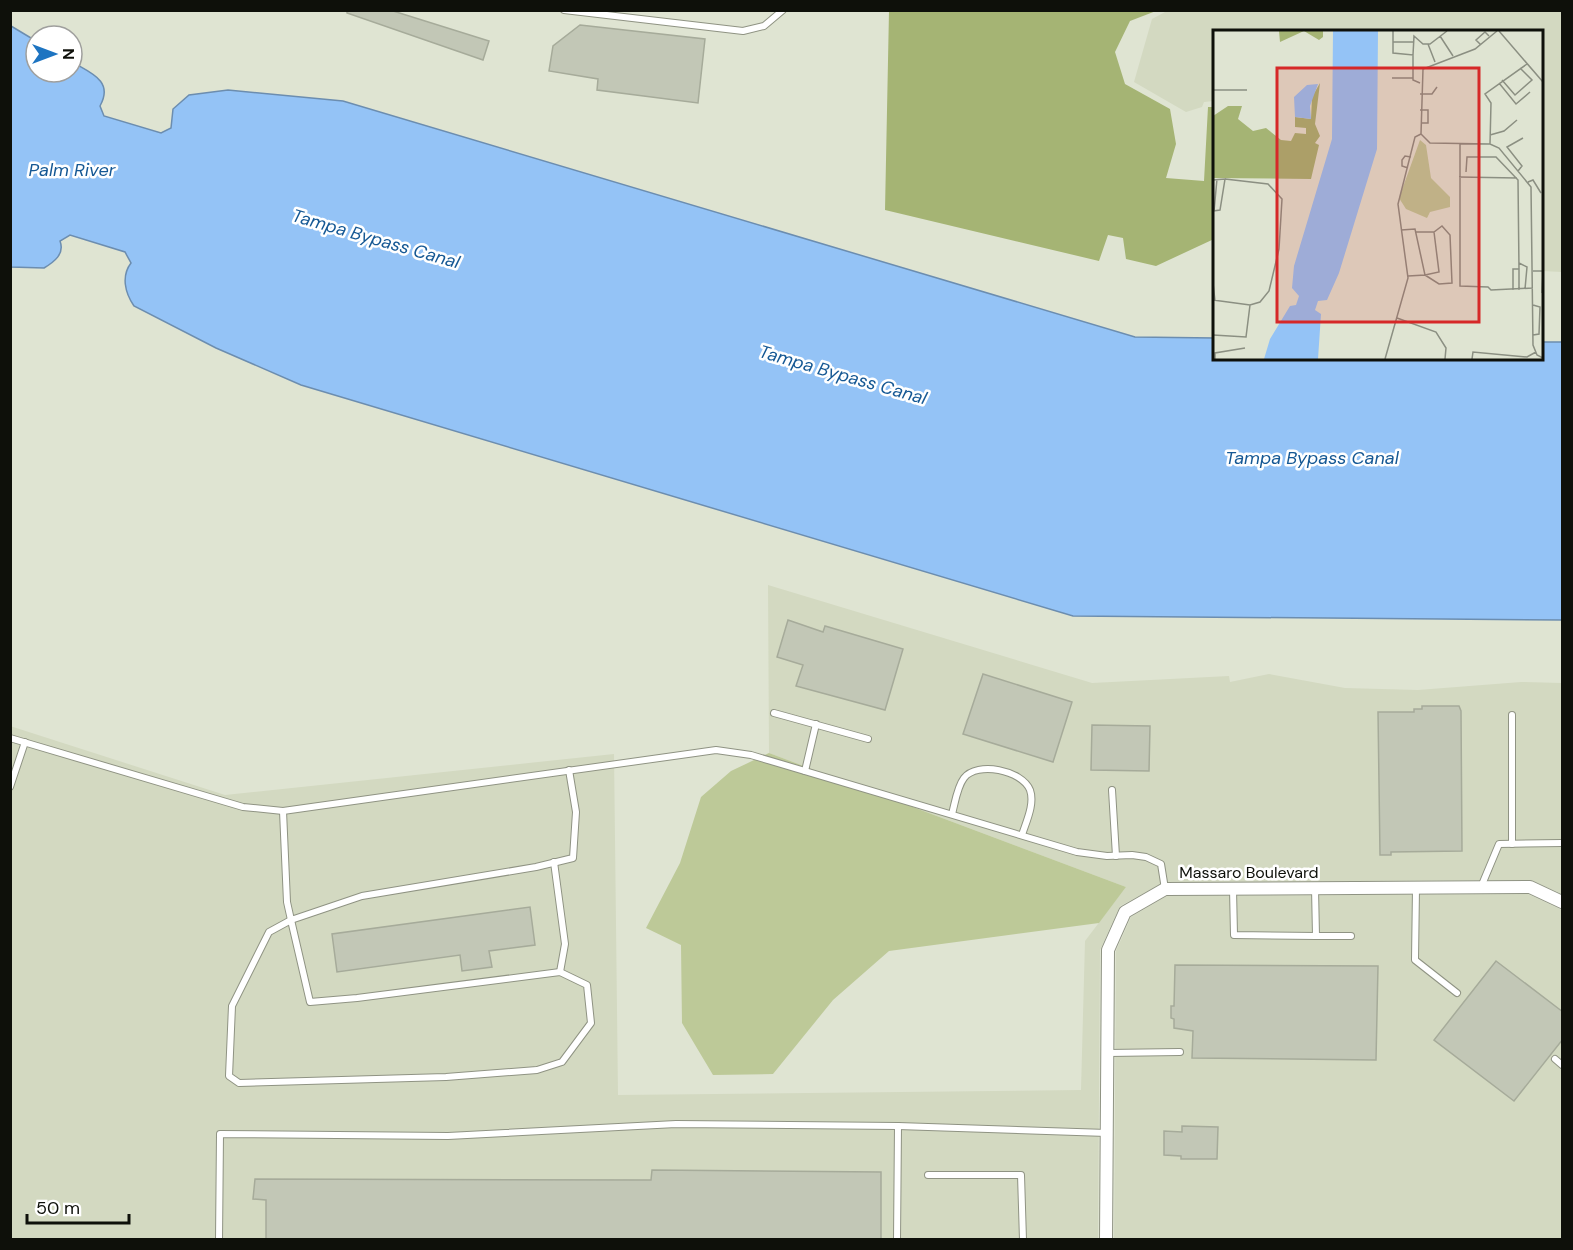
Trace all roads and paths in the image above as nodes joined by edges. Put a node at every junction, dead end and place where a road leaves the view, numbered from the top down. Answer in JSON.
{"nodes":[{"id":1,"x":564,"y":10,"type":"edge"},
{"id":2,"x":783,"y":10,"type":"edge"},
{"id":3,"x":774,"y":712,"type":"dead end"},
{"id":4,"x":1512,"y":715,"type":"dead end"},
{"id":5,"x":816,"y":724,"type":"junction"},
{"id":6,"x":10,"y":738,"type":"edge"},
{"id":7,"x":868,"y":739,"type":"dead end"},
{"id":8,"x":25,"y":742,"type":"junction"},
{"id":9,"x":569,"y":770,"type":"junction"},
{"id":10,"x":805,"y":771,"type":"junction"},
{"id":11,"x":10,"y":787,"type":"edge"},
{"id":12,"x":1112,"y":790,"type":"dead end"},
{"id":13,"x":283,"y":811,"type":"junction"},
{"id":14,"x":952,"y":814,"type":"junction"},
{"id":15,"x":1022,"y":836,"type":"junction"},
{"id":16,"x":1563,"y":843,"type":"edge"},
{"id":17,"x":1512,"y":844,"type":"junction"},
{"id":18,"x":1116,"y":856,"type":"junction"},
{"id":19,"x":554,"y":862,"type":"junction"},
{"id":20,"x":1481,"y":887,"type":"junction"},
{"id":21,"x":1315,"y":888,"type":"junction"},
{"id":22,"x":1416,"y":888,"type":"junction"},
{"id":23,"x":1165,"y":889,"type":"junction"},
{"id":24,"x":1233,"y":889,"type":"junction"},
{"id":25,"x":1563,"y":902,"type":"edge"},
{"id":26,"x":291,"y":920,"type":"junction"},
{"id":27,"x":1316,"y":936,"type":"junction"},
{"id":28,"x":1352,"y":936,"type":"dead end"},
{"id":29,"x":560,"y":972,"type":"junction"},
{"id":30,"x":1457,"y":993,"type":"dead end"},
{"id":31,"x":1180,"y":1052,"type":"dead end"},
{"id":32,"x":1107,"y":1053,"type":"junction"},
{"id":33,"x":1555,"y":1059,"type":"dead end"},
{"id":34,"x":1563,"y":1065,"type":"edge"},
{"id":35,"x":898,"y":1125,"type":"junction"},
{"id":36,"x":1107,"y":1133,"type":"junction"},
{"id":37,"x":928,"y":1175,"type":"dead end"},
{"id":38,"x":219,"y":1239,"type":"edge"},
{"id":39,"x":897,"y":1239,"type":"edge"},
{"id":40,"x":1023,"y":1239,"type":"edge"},
{"id":41,"x":1106,"y":1239,"type":"edge"}],
"edges":[{"from":1,"to":2,"type":"lane"},
{"from":3,"to":5,"type":"lane"},
{"from":4,"to":17,"type":"lane"},
{"from":5,"to":7,"type":"lane"},
{"from":5,"to":10,"type":"lane"},
{"from":6,"to":8,"type":"lane"},
{"from":8,"to":11,"type":"lane"},
{"from":8,"to":13,"type":"lane"},
{"from":9,"to":10,"type":"lane"},
{"from":9,"to":13,"type":"lane"},
{"from":9,"to":19,"type":"lane"},
{"from":10,"to":14,"type":"lane"},
{"from":12,"to":18,"type":"lane"},
{"from":13,"to":26,"type":"lane"},
{"from":14,"to":15,"type":"lane"},
{"from":14,"to":15,"type":"lane"},
{"from":15,"to":18,"type":"lane"},
{"from":16,"to":17,"type":"lane"},
{"from":17,"to":20,"type":"lane"},
{"from":18,"to":23,"type":"lane"},
{"from":19,"to":26,"type":"lane"},
{"from":19,"to":29,"type":"lane"},
{"from":20,"to":22,"type":"street","name":"Massaro Boulevard"},
{"from":20,"to":25,"type":"street","name":"Massaro Boulevard"},
{"from":21,"to":22,"type":"street","name":"Massaro Boulevard"},
{"from":21,"to":24,"type":"street","name":"Massaro Boulevard"},
{"from":21,"to":27,"type":"lane"},
{"from":22,"to":30,"type":"lane"},
{"from":23,"to":24,"type":"street","name":"Massaro Boulevard"},
{"from":23,"to":32,"type":"street","name":"Massaro Boulevard"},
{"from":24,"to":27,"type":"lane"},
{"from":26,"to":29,"type":"lane"},
{"from":26,"to":29,"type":"lane"},
{"from":27,"to":28,"type":"lane"},
{"from":31,"to":32,"type":"lane"},
{"from":32,"to":36,"type":"street","name":"Massaro Boulevard"},
{"from":33,"to":34,"type":"lane"},
{"from":35,"to":36,"type":"lane"},
{"from":35,"to":38,"type":"lane"},
{"from":35,"to":39,"type":"lane"},
{"from":36,"to":41,"type":"street","name":"Massaro Boulevard"},
{"from":37,"to":40,"type":"lane"}]}
